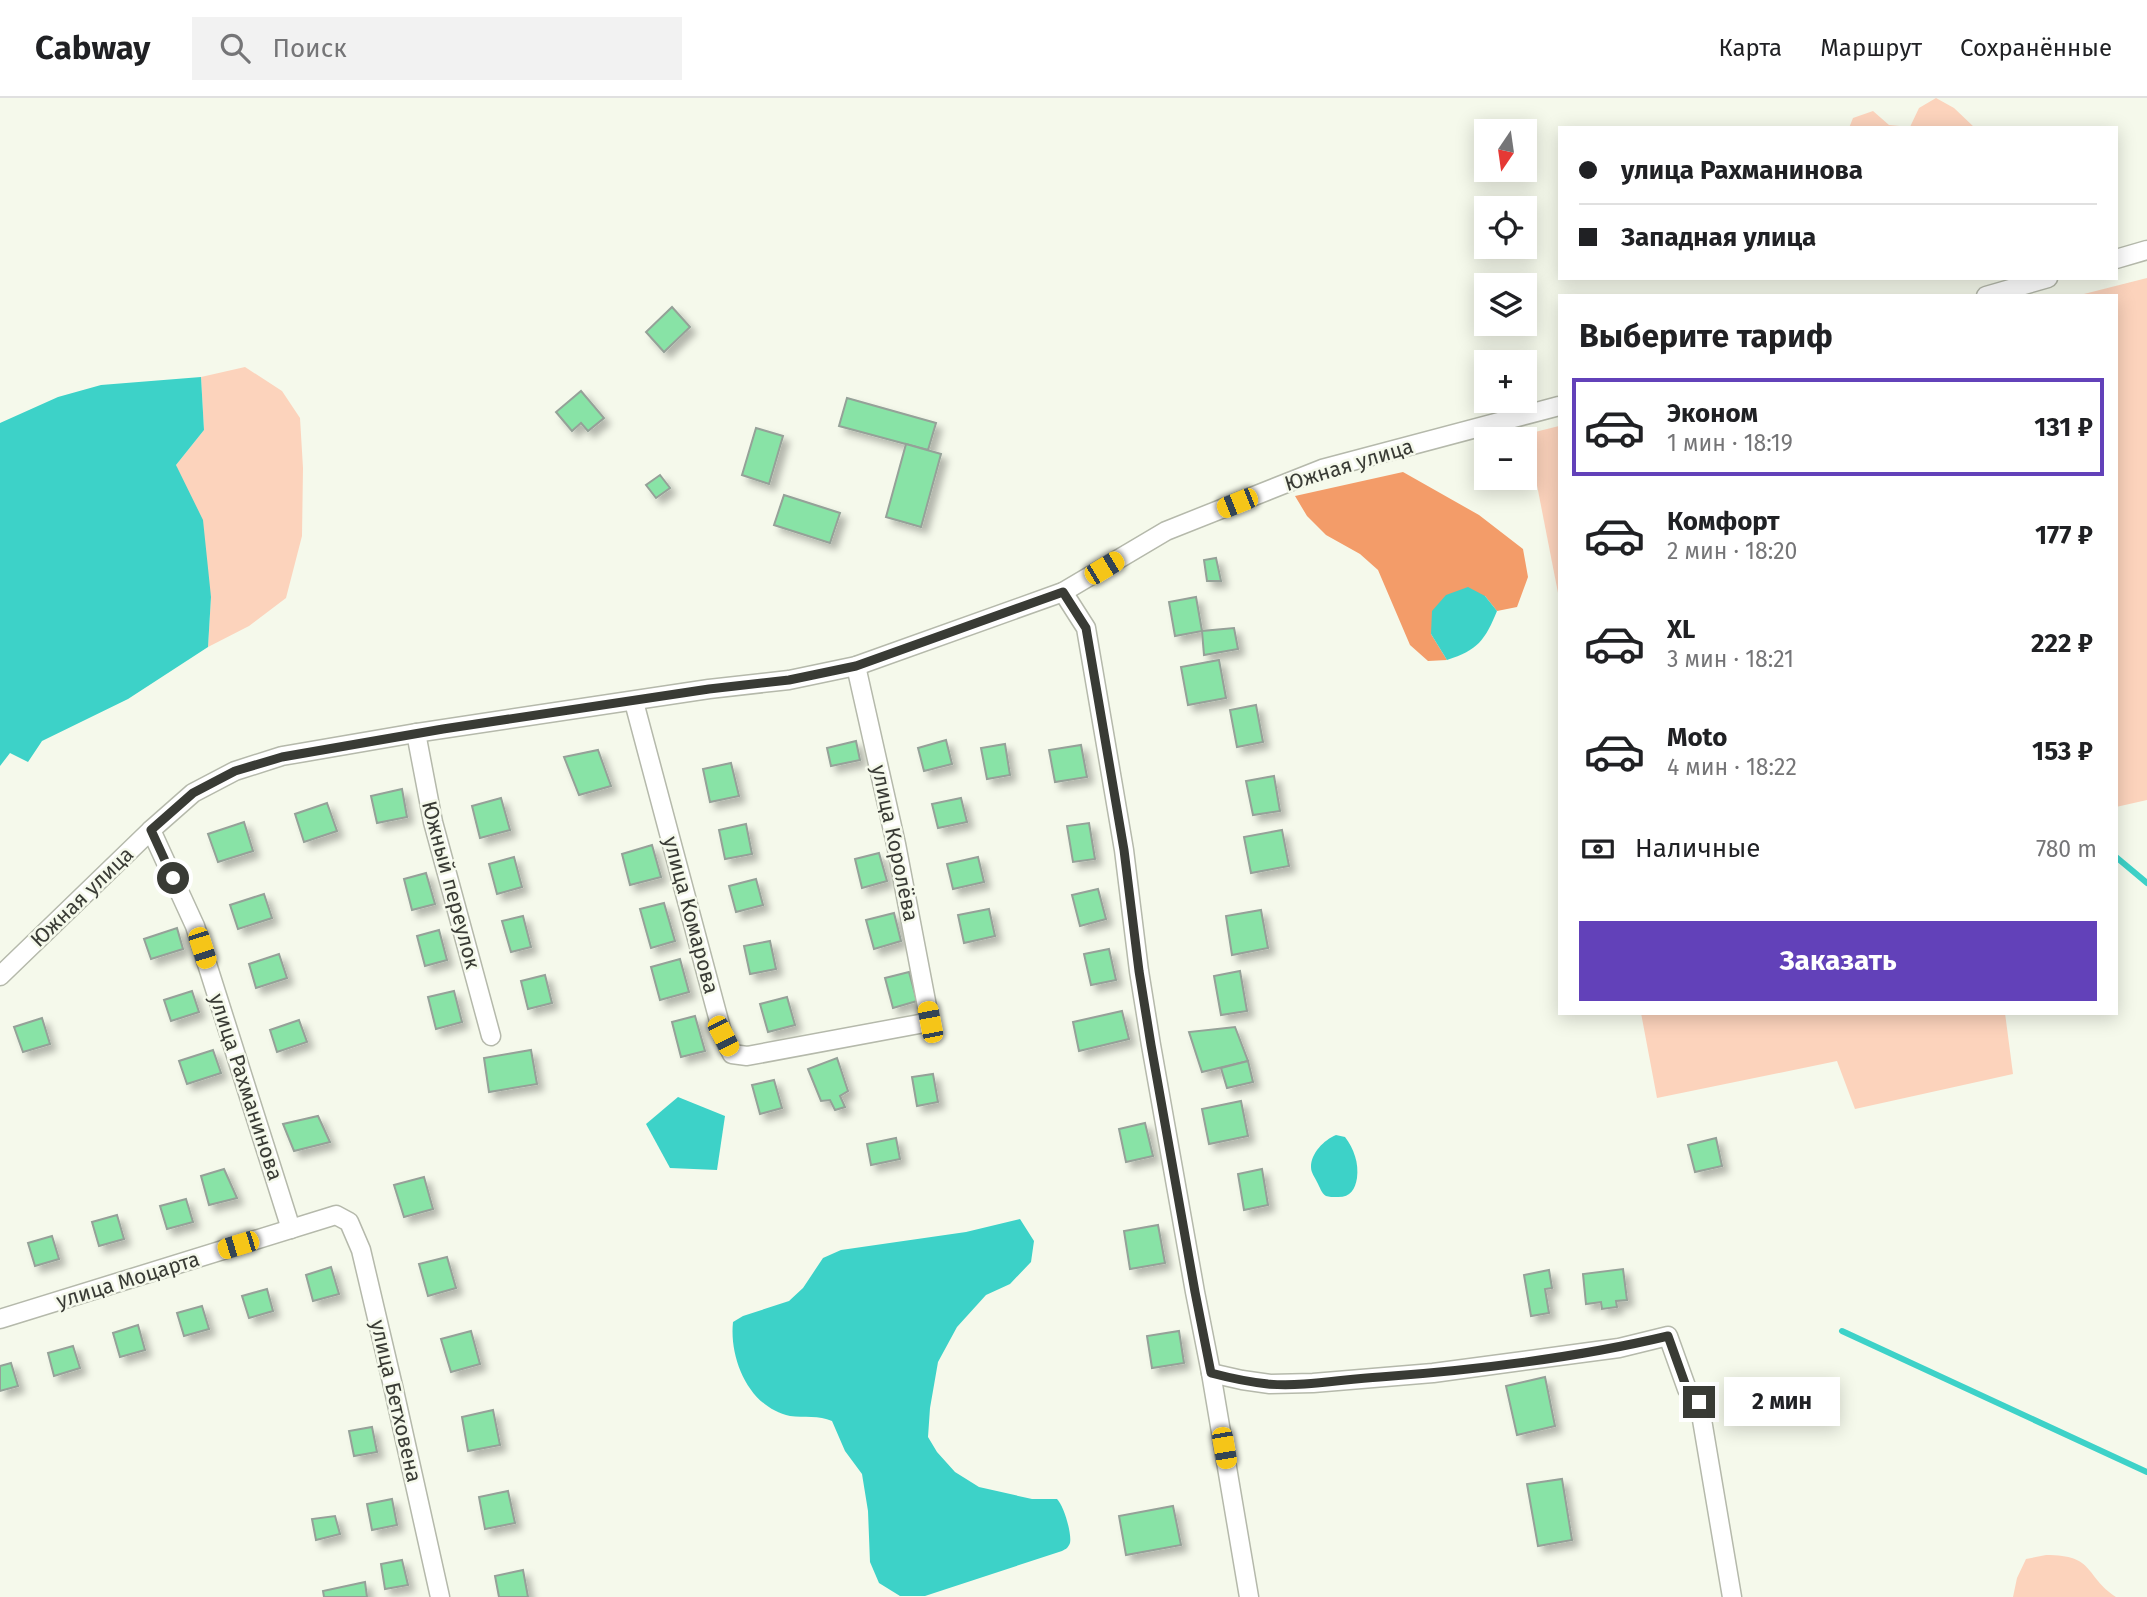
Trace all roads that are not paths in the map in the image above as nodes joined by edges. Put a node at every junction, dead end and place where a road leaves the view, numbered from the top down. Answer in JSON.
{"nodes":[{"id":1,"x":2147,"y":250,"type":"edge"},
{"id":2,"x":2118,"y":257,"type":"edge"},
{"id":3,"x":2041,"y":280,"type":"edge"},
{"id":4,"x":1993,"y":294,"type":"edge"},
{"id":5,"x":1558,"y":407,"type":"edge"},
{"id":6,"x":1063,"y":592,"type":"junction"},
{"id":7,"x":856,"y":666,"type":"junction"},
{"id":8,"x":634,"y":702,"type":"junction"},
{"id":9,"x":416,"y":733,"type":"junction"},
{"id":10,"x":151,"y":830,"type":"junction"},
{"id":11,"x":0,"y":976,"type":"edge"},
{"id":12,"x":930,"y":1022,"type":"joint"},
{"id":13,"x":491,"y":1036,"type":"dead end"},
{"id":14,"x":336,"y":1214,"type":"joint"},
{"id":15,"x":291,"y":1229,"type":"junction"},
{"id":16,"x":0,"y":1320,"type":"edge"},
{"id":17,"x":1211,"y":1373,"type":"junction"},
{"id":18,"x":440,"y":1597,"type":"edge"},
{"id":19,"x":1249,"y":1597,"type":"edge"},
{"id":20,"x":1732,"y":1597,"type":"edge"}],
"edges":[{"from":1,"to":2,"type":"street"},
{"from":3,"to":4,"type":"street"},
{"from":5,"to":6,"type":"street","name":"Южная улица"},
{"from":6,"to":7,"type":"street","name":"Южная улица"},
{"from":6,"to":17,"type":"street"},
{"from":7,"to":8,"type":"street","name":"Южная улица"},
{"from":7,"to":12,"type":"street","name":"улица Королёва"},
{"from":8,"to":9,"type":"street","name":"Южная улица"},
{"from":8,"to":12,"type":"street","name":"улица Комарова"},
{"from":9,"to":10,"type":"street","name":"Южная улица"},
{"from":9,"to":13,"type":"street","name":"Южный переулок"},
{"from":10,"to":11,"type":"street","name":"Южная улица"},
{"from":10,"to":15,"type":"street","name":"улица Рахманинова"},
{"from":14,"to":15,"type":"street","name":"улица Моцарта"},
{"from":14,"to":18,"type":"street","name":"улица Бетховена"},
{"from":15,"to":16,"type":"street","name":"улица Моцарта"},
{"from":17,"to":19,"type":"street"},
{"from":17,"to":20,"type":"street"}]}
